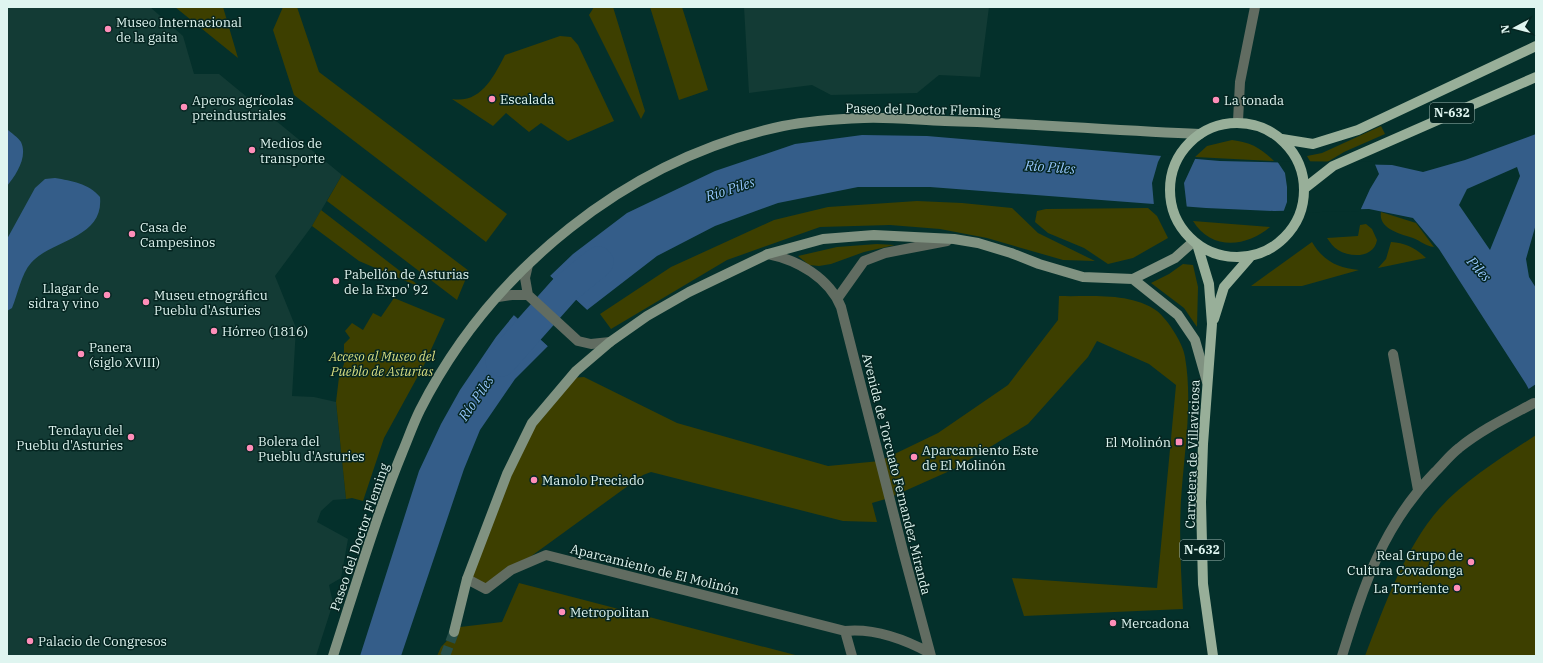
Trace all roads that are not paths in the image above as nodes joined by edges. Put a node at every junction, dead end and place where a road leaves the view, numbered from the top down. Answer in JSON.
{"nodes":[{"id":1,"x":1256,"y":10,"type":"edge"},
{"id":2,"x":1536,"y":46,"type":"edge"},
{"id":3,"x":1536,"y":76,"type":"edge"},
{"id":4,"x":1238,"y":121,"type":"junction"},
{"id":5,"x":1200,"y":134,"type":"junction"},
{"id":6,"x":1282,"y":139,"type":"junction"},
{"id":7,"x":1305,"y":188,"type":"junction"},
{"id":8,"x":954,"y":239,"type":"junction"},
{"id":9,"x":1195,"y":243,"type":"junction"},
{"id":10,"x":768,"y":254,"type":"junction"},
{"id":11,"x":1251,"y":256,"type":"junction"},
{"id":12,"x":528,"y":265,"type":"junction"},
{"id":13,"x":1133,"y":279,"type":"junction"},
{"id":14,"x":528,"y":295,"type":"junction"},
{"id":15,"x":498,"y":297,"type":"junction"},
{"id":16,"x":837,"y":299,"type":"junction"},
{"id":17,"x":1212,"y":324,"type":"junction"},
{"id":18,"x":610,"y":342,"type":"junction"},
{"id":19,"x":1393,"y":354,"type":"dead end"},
{"id":20,"x":1207,"y":382,"type":"junction"},
{"id":21,"x":1534,"y":402,"type":"dead end"},
{"id":22,"x":1418,"y":490,"type":"junction"},
{"id":23,"x":467,"y":579,"type":"junction"},
{"id":24,"x":845,"y":631,"type":"junction"},
{"id":25,"x":454,"y":632,"type":"tunnel mouth"},
{"id":26,"x":931,"y":654,"type":"edge"},
{"id":27,"x":333,"y":656,"type":"edge"},
{"id":28,"x":852,"y":656,"type":"edge"},
{"id":29,"x":1213,"y":656,"type":"edge"},
{"id":30,"x":1342,"y":656,"type":"edge"}],
"edges":[{"from":1,"to":4,"type":"street"},
{"from":2,"to":6,"type":"main road","number":"N-632"},
{"from":3,"to":7,"type":"main road","number":"N-632"},
{"from":4,"to":5,"type":"main road","number":"N-632"},
{"from":4,"to":6,"type":"main road","number":"N-632"},
{"from":5,"to":9,"type":"main road","number":"N-632"},
{"from":5,"to":12,"type":"main road","name":"Paseo del Doctor Fleming"},
{"from":6,"to":7,"type":"main road","number":"N-632"},
{"from":7,"to":11,"type":"main road","number":"N-632"},
{"from":8,"to":10,"type":"main road"},
{"from":8,"to":13,"type":"main road"},
{"from":8,"to":16,"type":"street"},
{"from":9,"to":11,"type":"main road","number":"N-632"},
{"from":9,"to":13,"type":"main road"},
{"from":9,"to":17,"type":"main road","name":"Carretera de Villaviciosa","number":"N-632"},
{"from":10,"to":16,"type":"street","name":"Avenida de Torcuato Fernandez Miranda"},
{"from":10,"to":18,"type":"main road"},
{"from":11,"to":17,"type":"main road","name":"Carretera de Villaviciosa","number":"N-632"},
{"from":12,"to":14,"type":"street"},
{"from":12,"to":15,"type":"main road","name":"Paseo del Doctor Fleming"},
{"from":13,"to":20,"type":"main road"},
{"from":14,"to":15,"type":"street"},
{"from":14,"to":18,"type":"street"},
{"from":15,"to":27,"type":"main road","name":"Paseo del Doctor Fleming"},
{"from":16,"to":26,"type":"street","name":"Avenida de Torcuato Fernandez Miranda"},
{"from":17,"to":20,"type":"main road","name":"Carretera de Villaviciosa","number":"N-632"},
{"from":18,"to":23,"type":"main road"},
{"from":19,"to":22,"type":"street"},
{"from":20,"to":29,"type":"main road","name":"Carretera de Villaviciosa","number":"N-632"},
{"from":21,"to":22,"type":"street"},
{"from":22,"to":30,"type":"street"},
{"from":23,"to":24,"type":"street","name":"Aparcamiento de El Molinón"},
{"from":23,"to":25,"type":"main road"},
{"from":24,"to":26,"type":"street","name":"Aparcamiento de El Molinón"},
{"from":24,"to":28,"type":"street"}]}
